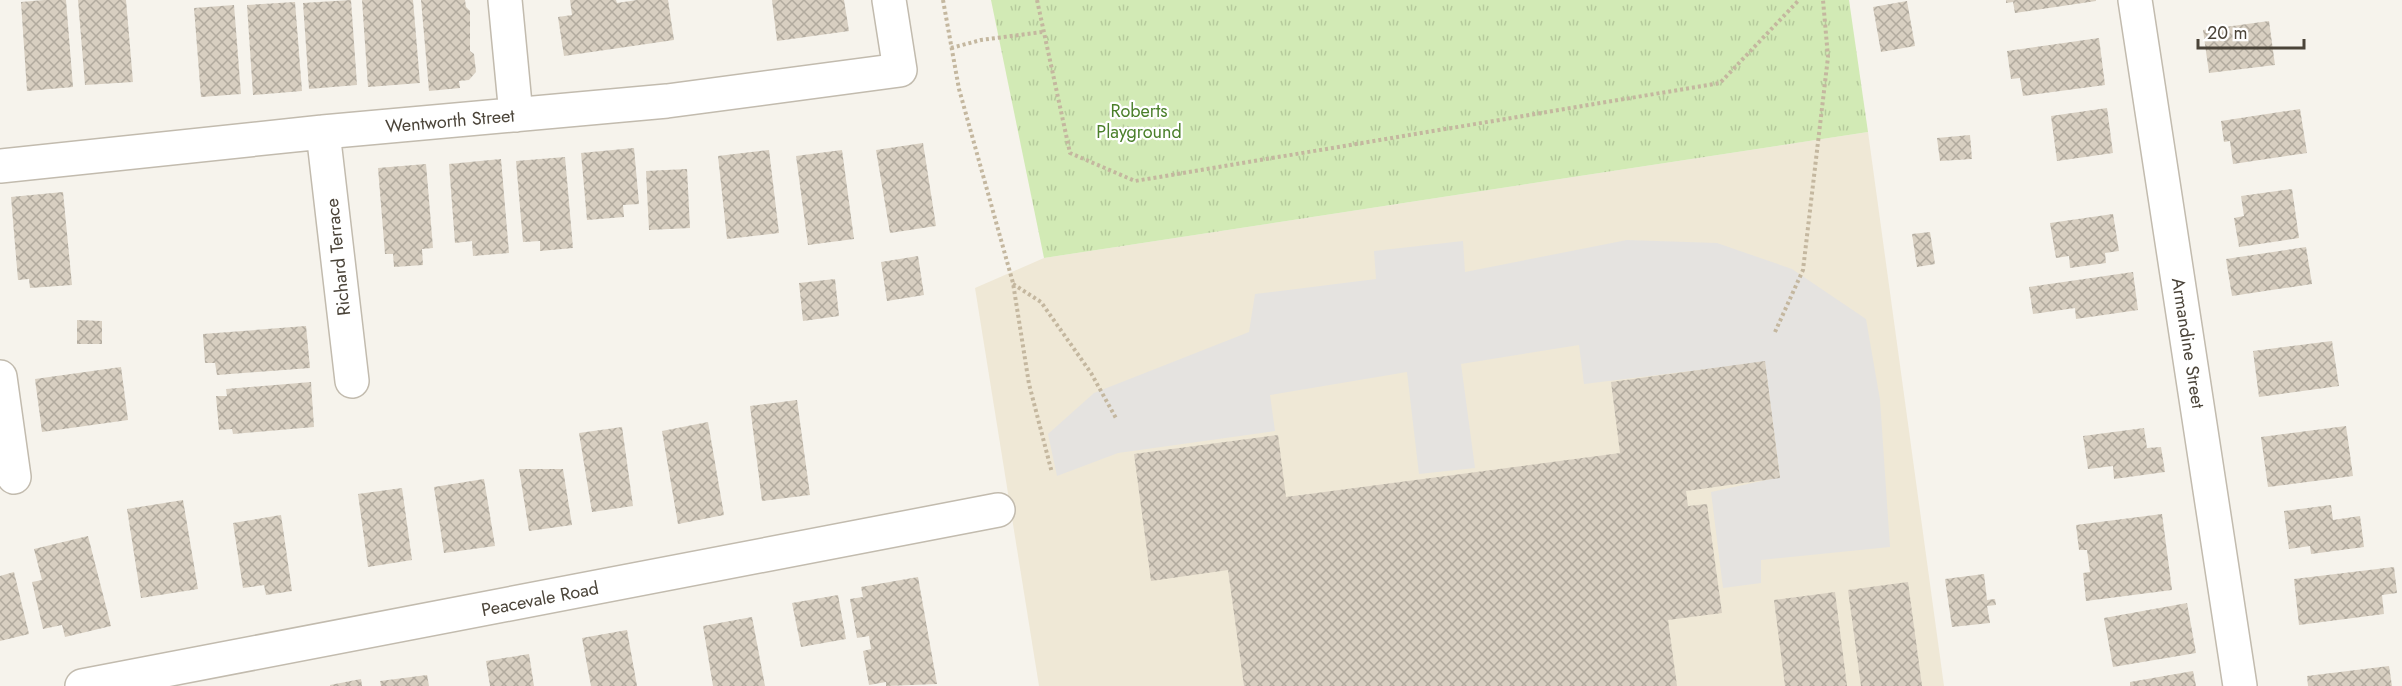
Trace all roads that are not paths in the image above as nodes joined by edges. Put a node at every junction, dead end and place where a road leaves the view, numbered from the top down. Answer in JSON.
{"nodes":[{"id":1,"x":504,"y":0,"type":"edge"},
{"id":2,"x":889,"y":0,"type":"edge"},
{"id":3,"x":2134,"y":0,"type":"edge"},
{"id":4,"x":516,"y":116,"type":"junction"},
{"id":5,"x":324,"y":132,"type":"junction"},
{"id":6,"x":0,"y":166,"type":"edge"},
{"id":7,"x":0,"y":377,"type":"edge"},
{"id":8,"x":352,"y":381,"type":"dead end"},
{"id":9,"x":14,"y":477,"type":"dead end"},
{"id":10,"x":998,"y":510,"type":"dead end"},
{"id":11,"x":82,"y":686,"type":"edge"},
{"id":12,"x":2240,"y":686,"type":"edge"}],
"edges":[{"from":1,"to":4,"type":"street"},
{"from":2,"to":4,"type":"street","name":"Wentworth Street"},
{"from":3,"to":12,"type":"street","name":"Armandine Street"},
{"from":4,"to":5,"type":"street","name":"Wentworth Street"},
{"from":5,"to":6,"type":"street","name":"Wentworth Street"},
{"from":5,"to":8,"type":"street","name":"Richard Terrace"},
{"from":7,"to":9,"type":"street"},
{"from":10,"to":11,"type":"street","name":"Peacevale Road"}]}
